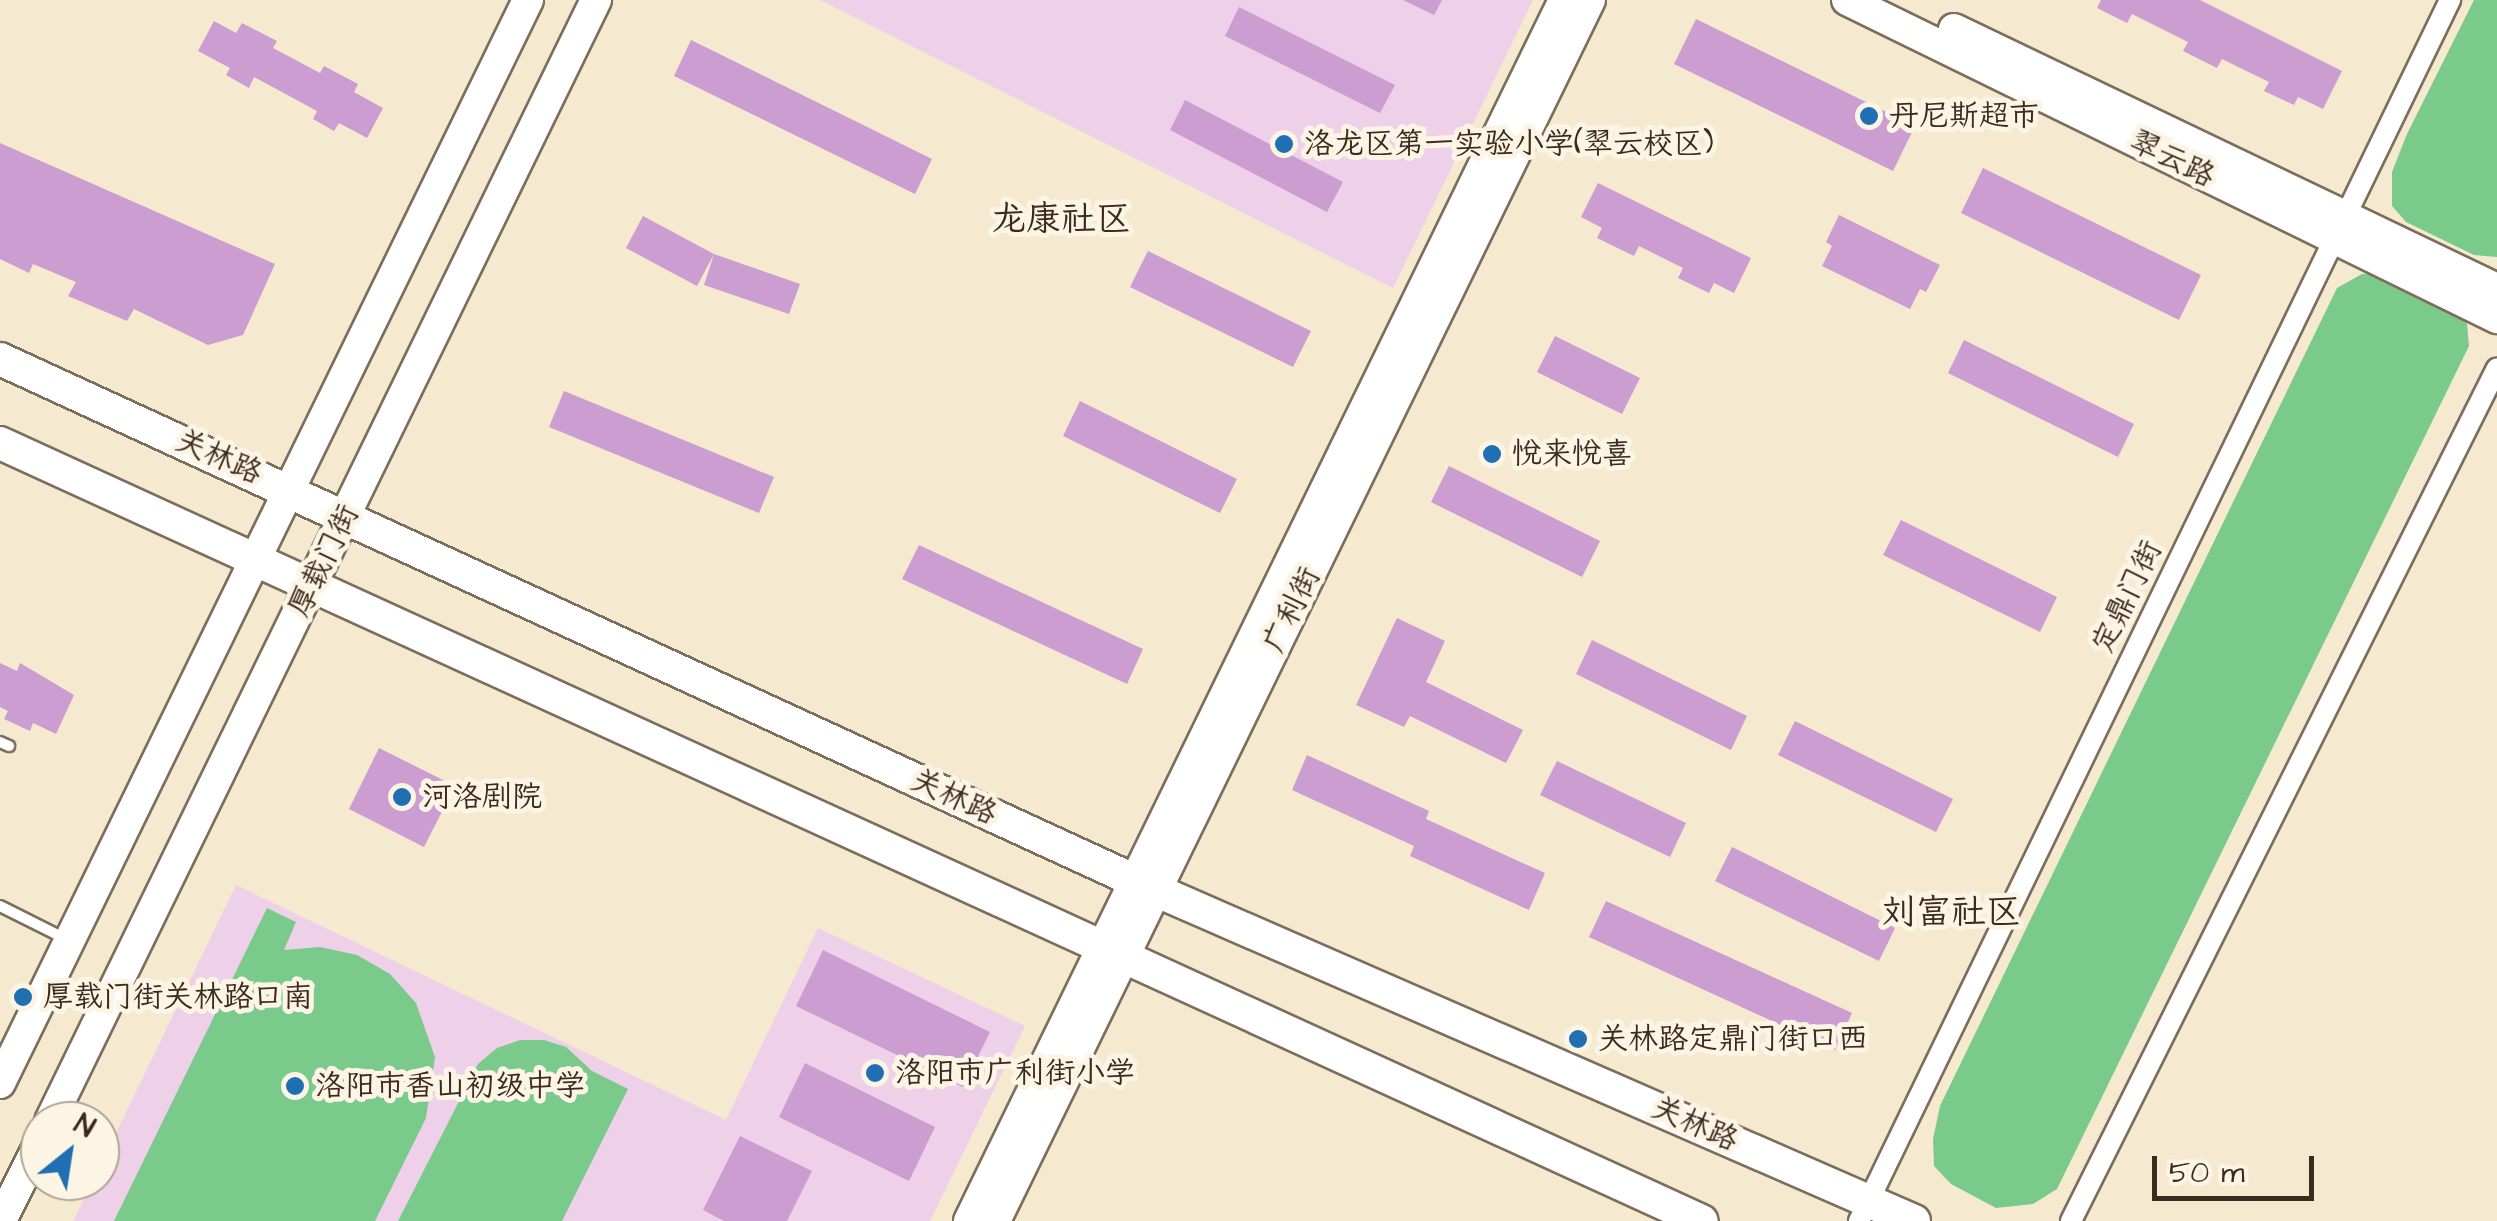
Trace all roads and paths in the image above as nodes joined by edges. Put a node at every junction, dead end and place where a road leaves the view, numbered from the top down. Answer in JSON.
{"nodes":[{"id":1,"x":528,"y":0,"type":"edge"},
{"id":2,"x":596,"y":0,"type":"edge"},
{"id":3,"x":1564,"y":0,"type":"edge"},
{"id":4,"x":1590,"y":0,"type":"edge"},
{"id":5,"x":1847,"y":0,"type":"edge"},
{"id":6,"x":1892,"y":0,"type":"edge"},
{"id":7,"x":2450,"y":0,"type":"edge"},
{"id":8,"x":2339,"y":227,"type":"junction"},
{"id":9,"x":2497,"y":289,"type":"edge"},
{"id":10,"x":2497,"y":318,"type":"edge"},
{"id":11,"x":0,"y":359,"type":"edge"},
{"id":12,"x":2497,"y":368,"type":"edge"},
{"id":13,"x":0,"y":443,"type":"edge"},
{"id":14,"x":290,"y":489,"type":"junction"},
{"id":15,"x":345,"y":516,"type":"junction"},
{"id":16,"x":254,"y":558,"type":"junction"},
{"id":17,"x":312,"y":585,"type":"junction"},
{"id":18,"x":1145,"y":885,"type":"junction"},
{"id":19,"x":0,"y":906,"type":"edge"},
{"id":20,"x":69,"y":941,"type":"junction"},
{"id":21,"x":1114,"y":950,"type":"junction"},
{"id":22,"x":0,"y":1083,"type":"edge"},
{"id":23,"x":60,"y":1101,"type":"edge"},
{"id":24,"x":20,"y":1183,"type":"edge"},
{"id":25,"x":1864,"y":1211,"type":"edge"},
{"id":26,"x":1,"y":1221,"type":"edge"},
{"id":27,"x":969,"y":1221,"type":"edge"},
{"id":28,"x":995,"y":1221,"type":"edge"},
{"id":29,"x":1702,"y":1221,"type":"edge"},
{"id":30,"x":1914,"y":1221,"type":"edge"},
{"id":31,"x":2071,"y":1221,"type":"edge"}],
"edges":[{"from":1,"to":14,"type":"street","name":"厚载门街"},
{"from":2,"to":15,"type":"street","name":"厚载门街"},
{"from":3,"to":18,"type":"street","name":"广利街"},
{"from":4,"to":18,"type":"street","name":"广利街"},
{"from":5,"to":8,"type":"street","name":"翠云路"},
{"from":6,"to":8,"type":"street","name":"翠云路"},
{"from":7,"to":8,"type":"street","name":"定鼎门街"},
{"from":8,"to":9,"type":"street","name":"翠云路"},
{"from":8,"to":10,"type":"street","name":"翠云路"},
{"from":8,"to":25,"type":"street","name":"定鼎门街"},
{"from":11,"to":14,"type":"main road","name":"关林路"},
{"from":12,"to":31,"type":"street"},
{"from":13,"to":16,"type":"main road"},
{"from":14,"to":15,"type":"main road","name":"关林路"},
{"from":14,"to":16,"type":"street","name":"厚载门街"},
{"from":15,"to":17,"type":"street","name":"厚载门街"},
{"from":15,"to":18,"type":"main road","name":"关林路"},
{"from":16,"to":17,"type":"main road"},
{"from":16,"to":20,"type":"street","name":"厚载门街"},
{"from":17,"to":21,"type":"main road"},
{"from":17,"to":23,"type":"street","name":"厚载门街"},
{"from":18,"to":21,"type":"street","name":"广利街"},
{"from":18,"to":25,"type":"main road","name":"关林路"},
{"from":19,"to":20,"type":"lane"},
{"from":20,"to":22,"type":"street","name":"厚载门街"},
{"from":21,"to":27,"type":"street","name":"广利街"},
{"from":21,"to":28,"type":"street","name":"广利街"},
{"from":21,"to":29,"type":"main road"},
{"from":24,"to":26,"type":"street"},
{"from":25,"to":30,"type":"main road","name":"关林路"}]}
